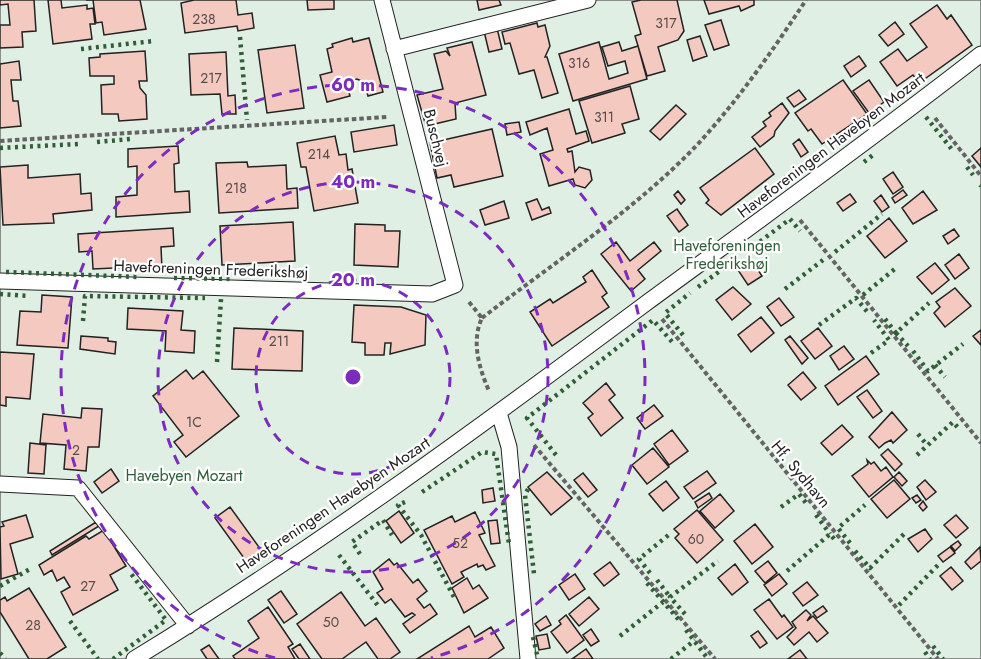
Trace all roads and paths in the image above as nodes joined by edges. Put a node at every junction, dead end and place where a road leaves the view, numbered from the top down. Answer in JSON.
{"nodes":[{"id":1,"x":382,"y":0,"type":"edge"},
{"id":2,"x":588,"y":0,"type":"edge"},
{"id":3,"x":806,"y":0,"type":"edge"},
{"id":4,"x":394,"y":49,"type":"junction"},
{"id":5,"x":981,"y":54,"type":"edge"},
{"id":6,"x":921,"y":101,"type":"junction"},
{"id":7,"x":411,"y":115,"type":"junction"},
{"id":8,"x":0,"y":141,"type":"edge"},
{"id":9,"x":981,"y":176,"type":"edge"},
{"id":10,"x":786,"y":203,"type":"junction"},
{"id":11,"x":0,"y":281,"type":"edge"},
{"id":12,"x":455,"y":285,"type":"junction"},
{"id":13,"x":648,"y":302,"type":"junction"},
{"id":14,"x":482,"y":318,"type":"junction"},
{"id":15,"x":502,"y":412,"type":"junction"},
{"id":16,"x":981,"y":443,"type":"edge"},
{"id":17,"x":0,"y":484,"type":"edge"},
{"id":18,"x":188,"y":626,"type":"junction"},
{"id":19,"x":134,"y":659,"type":"edge"},
{"id":20,"x":528,"y":659,"type":"edge"},
{"id":21,"x":715,"y":659,"type":"edge"},
{"id":22,"x":938,"y":659,"type":"edge"}],
"edges":[{"from":1,"to":4,"type":"lane","name":"Buschvej"},
{"from":2,"to":4,"type":"lane"},
{"from":3,"to":14,"type":"path"},
{"from":4,"to":7,"type":"lane","name":"Buschvej"},
{"from":5,"to":6,"type":"lane","name":"Haveforeningen Havebyen Mozart"},
{"from":6,"to":9,"type":"path"},
{"from":6,"to":10,"type":"lane","name":"Haveforeningen Havebyen Mozart"},
{"from":7,"to":8,"type":"path"},
{"from":7,"to":12,"type":"lane","name":"Buschvej"},
{"from":10,"to":13,"type":"lane","name":"Haveforeningen Havebyen Mozart"},
{"from":10,"to":16,"type":"path"},
{"from":11,"to":12,"type":"lane","name":"Haveforeningen Frederikshøj"},
{"from":12,"to":14,"type":"path"},
{"from":13,"to":15,"type":"lane","name":"Haveforeningen Havebyen Mozart"},
{"from":13,"to":22,"type":"path","name":"Hf. Sydhavn"},
{"from":14,"to":15,"type":"path"},
{"from":15,"to":18,"type":"lane","name":"Haveforeningen Havebyen Mozart"},
{"from":15,"to":20,"type":"lane"},
{"from":15,"to":21,"type":"path"},
{"from":17,"to":18,"type":"lane"},
{"from":18,"to":19,"type":"lane","name":"Haveforeningen Havebyen Mozart"}]}
